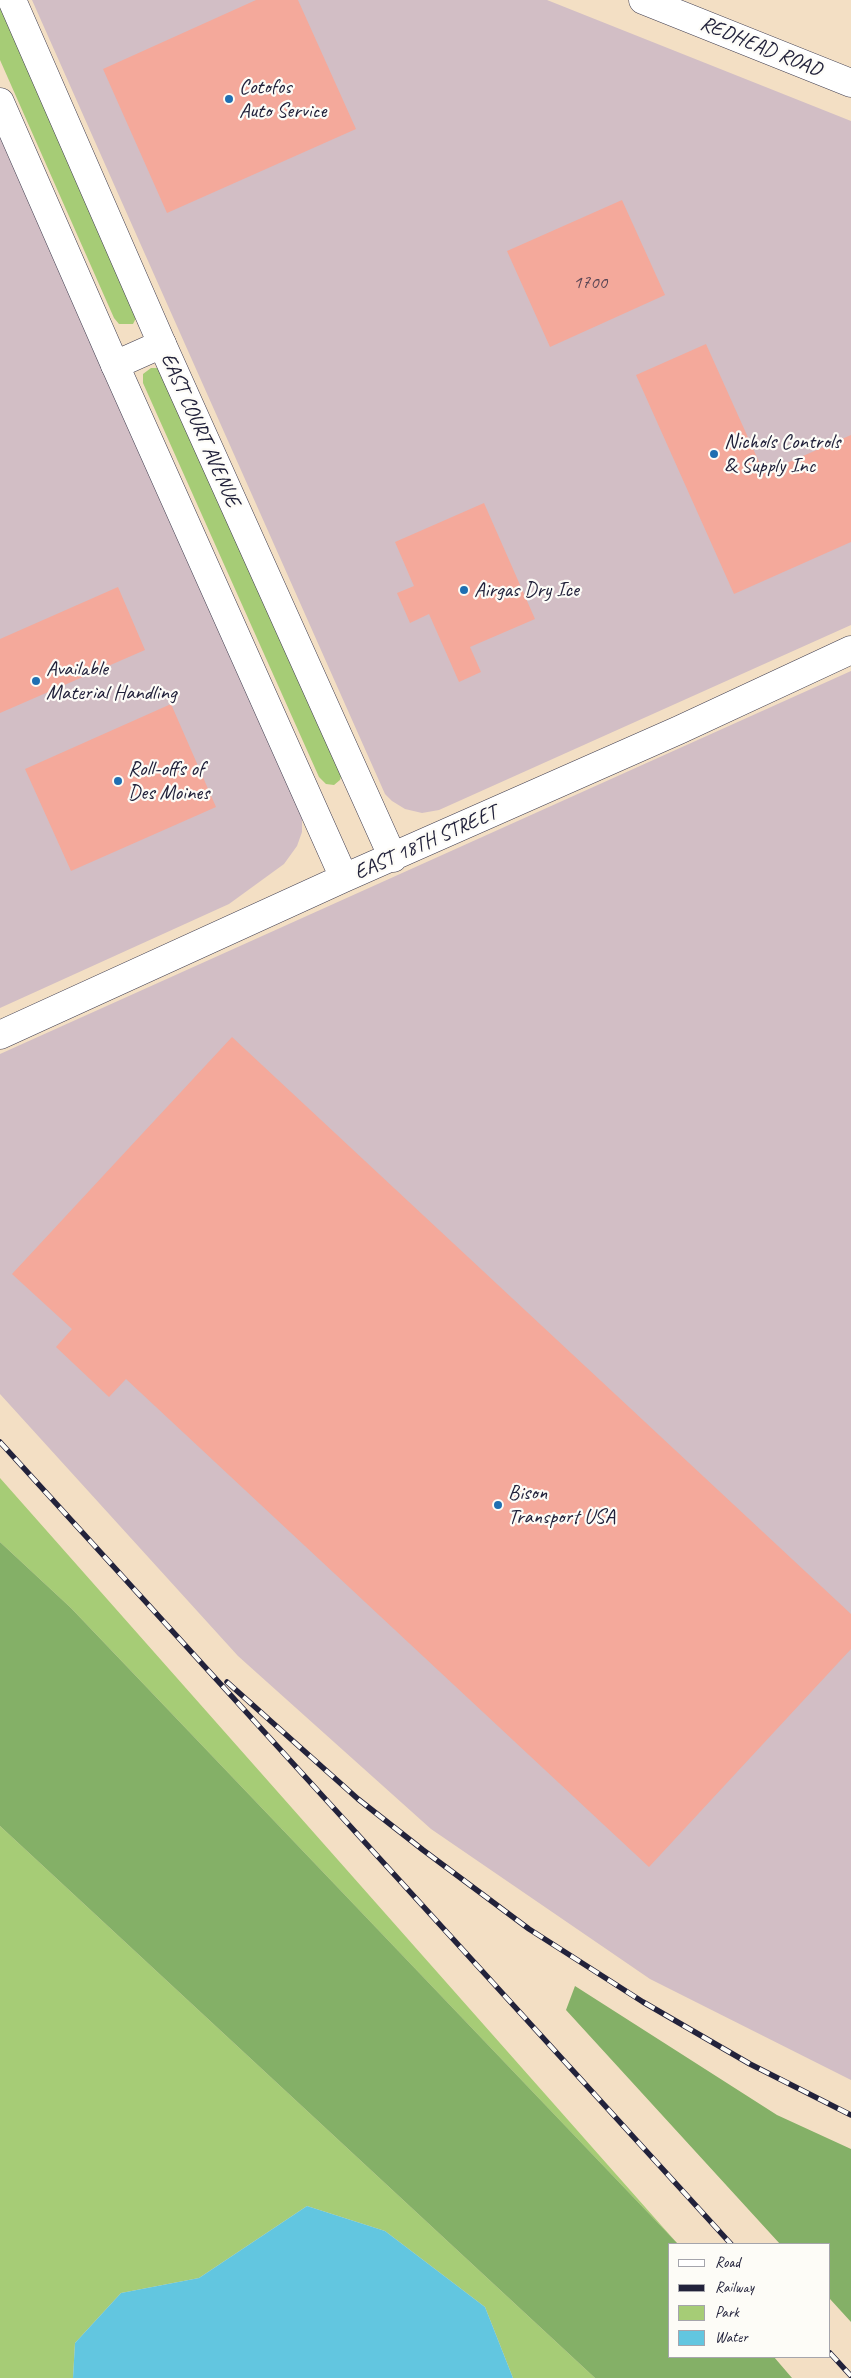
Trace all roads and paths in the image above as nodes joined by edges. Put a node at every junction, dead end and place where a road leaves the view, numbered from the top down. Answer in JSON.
{"nodes":[{"id":1,"x":12,"y":0,"type":"edge"},
{"id":2,"x":642,"y":0,"type":"edge"},
{"id":3,"x":851,"y":82,"type":"edge"},
{"id":4,"x":0,"y":102,"type":"edge"},
{"id":5,"x":162,"y":344,"type":"junction"},
{"id":6,"x":115,"y":365,"type":"junction"},
{"id":7,"x":851,"y":650,"type":"edge"},
{"id":8,"x":394,"y":858,"type":"junction"},
{"id":9,"x":344,"y":878,"type":"junction"},
{"id":10,"x":0,"y":1035,"type":"edge"}],
"edges":[{"from":1,"to":5,"type":"street","name":"EAST COURT AVENUE"},
{"from":2,"to":3,"type":"street","name":"REDHEAD ROAD"},
{"from":4,"to":6,"type":"street"},
{"from":5,"to":6,"type":"street"},
{"from":5,"to":8,"type":"street","name":"EAST COURT AVENUE"},
{"from":6,"to":9,"type":"street"},
{"from":7,"to":8,"type":"street","name":"EAST 18TH STREET"},
{"from":8,"to":9,"type":"street","name":"EAST 18TH STREET"},
{"from":9,"to":10,"type":"street","name":"EAST 18TH STREET"}]}
